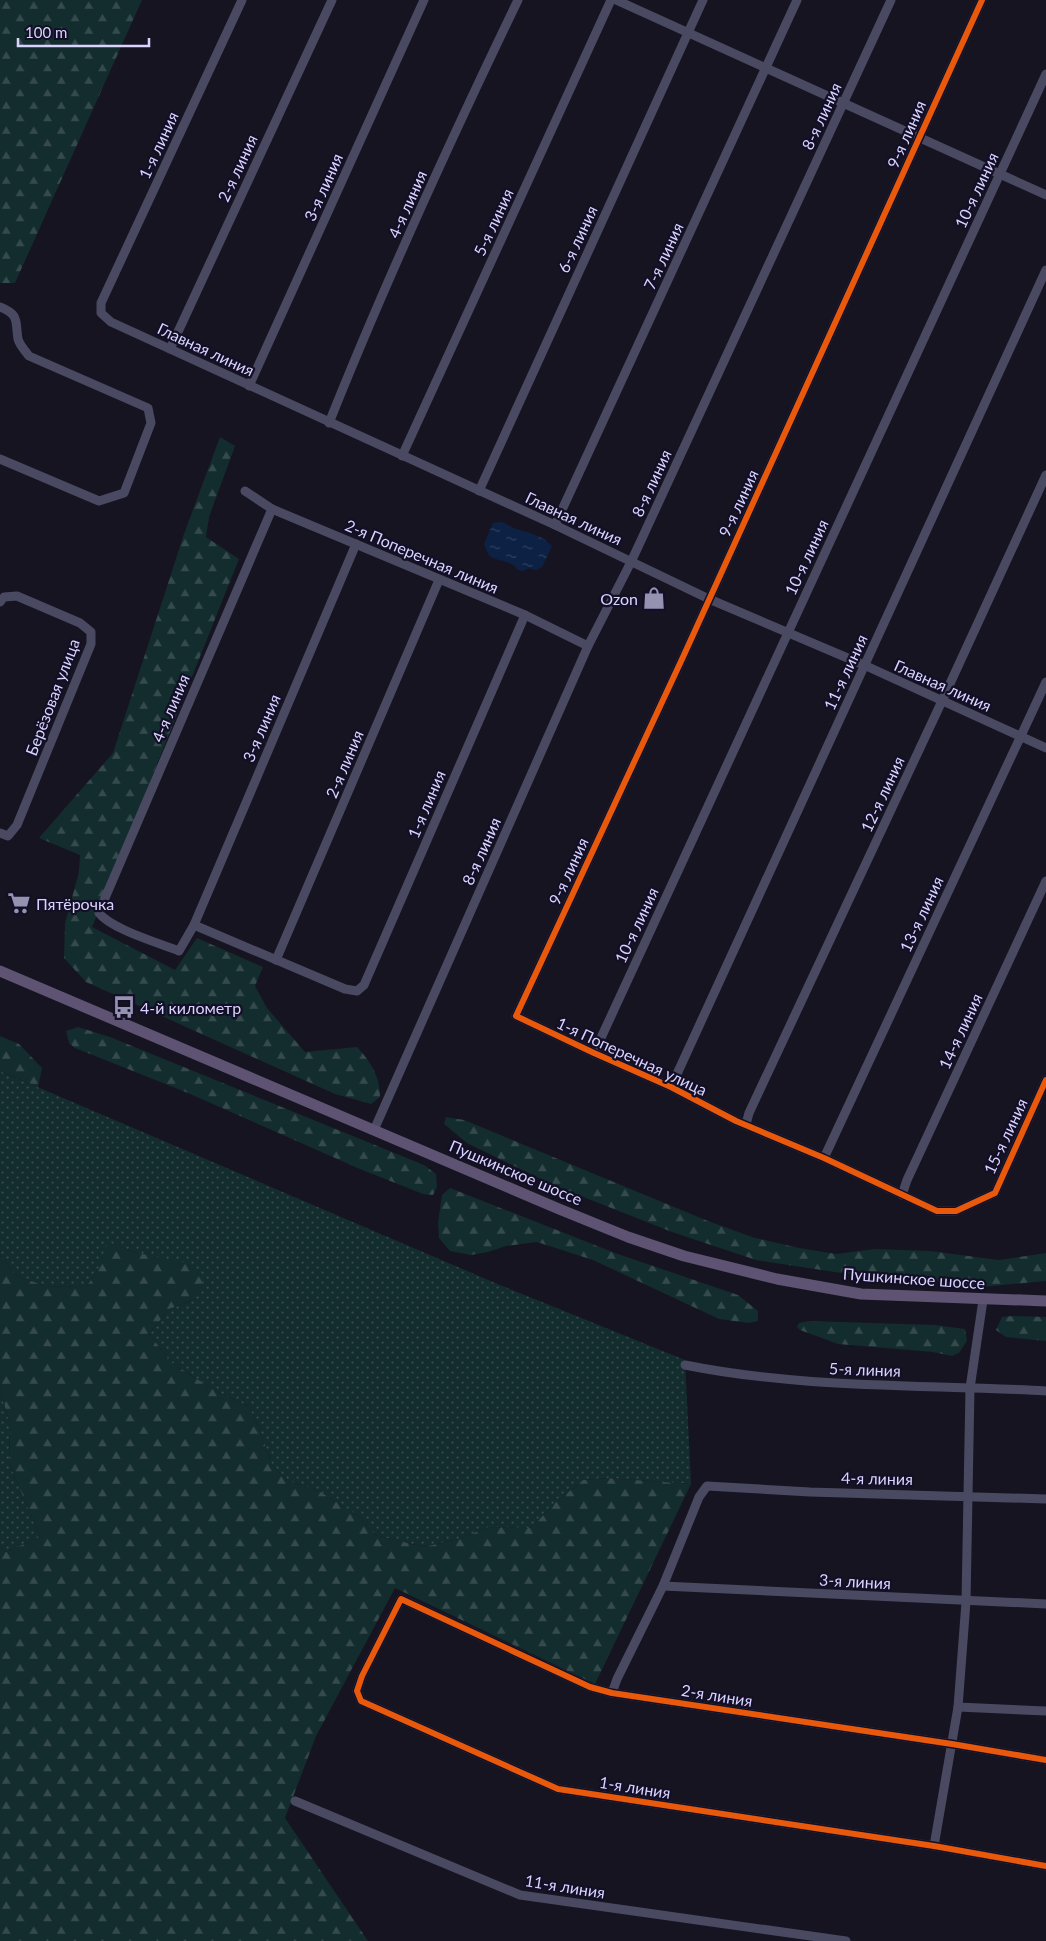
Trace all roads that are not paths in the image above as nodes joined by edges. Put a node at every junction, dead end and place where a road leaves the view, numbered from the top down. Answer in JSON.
{"nodes":[{"id":1,"x":242,"y":0,"type":"edge"},
{"id":2,"x":332,"y":0,"type":"edge"},
{"id":3,"x":424,"y":0,"type":"edge"},
{"id":4,"x":518,"y":0,"type":"edge"},
{"id":5,"x":611,"y":0,"type":"edge"},
{"id":6,"x":616,"y":0,"type":"edge"},
{"id":7,"x":703,"y":0,"type":"edge"},
{"id":8,"x":797,"y":0,"type":"edge"},
{"id":9,"x":891,"y":0,"type":"edge"},
{"id":10,"x":982,"y":0,"type":"edge"},
{"id":11,"x":688,"y":33,"type":"junction"},
{"id":12,"x":766,"y":67,"type":"junction"},
{"id":13,"x":1046,"y":74,"type":"edge"},
{"id":14,"x":843,"y":104,"type":"junction"},
{"id":15,"x":920,"y":137,"type":"junction"},
{"id":16,"x":1000,"y":175,"type":"junction"},
{"id":17,"x":1046,"y":195,"type":"edge"},
{"id":18,"x":1046,"y":270,"type":"edge"},
{"id":19,"x":101,"y":303,"type":"joint"},
{"id":20,"x":0,"y":307,"type":"edge"},
{"id":21,"x":170,"y":350,"type":"junction"},
{"id":22,"x":249,"y":386,"type":"junction"},
{"id":23,"x":329,"y":423,"type":"junction"},
{"id":24,"x":402,"y":456,"type":"junction"},
{"id":25,"x":0,"y":459,"type":"edge"},
{"id":26,"x":1046,"y":475,"type":"edge"},
{"id":27,"x":478,"y":491,"type":"junction"},
{"id":28,"x":245,"y":492,"type":"dead end"},
{"id":29,"x":272,"y":509,"type":"junction"},
{"id":30,"x":555,"y":525,"type":"junction"},
{"id":31,"x":356,"y":544,"type":"junction"},
{"id":32,"x":631,"y":562,"type":"junction"},
{"id":33,"x":439,"y":580,"type":"junction"},
{"id":34,"x":709,"y":599,"type":"junction"},
{"id":35,"x":0,"y":602,"type":"edge"},
{"id":36,"x":524,"y":615,"type":"junction"},
{"id":37,"x":787,"y":633,"type":"junction"},
{"id":38,"x":588,"y":646,"type":"junction"},
{"id":39,"x":864,"y":665,"type":"junction"},
{"id":40,"x":1046,"y":682,"type":"edge"},
{"id":41,"x":942,"y":701,"type":"junction"},
{"id":42,"x":1020,"y":736,"type":"junction"},
{"id":43,"x":1046,"y":748,"type":"edge"},
{"id":44,"x":4,"y":834,"type":"edge"},
{"id":45,"x":1046,"y":881,"type":"edge"},
{"id":46,"x":104,"y":918,"type":"joint"},
{"id":47,"x":194,"y":924,"type":"junction"},
{"id":48,"x":276,"y":960,"type":"junction"},
{"id":49,"x":0,"y":971,"type":"edge"},
{"id":50,"x":516,"y":1016,"type":"joint"},
{"id":51,"x":594,"y":1053,"type":"junction"},
{"id":52,"x":1046,"y":1080,"type":"edge"},
{"id":53,"x":671,"y":1087,"type":"junction"},
{"id":54,"x":746,"y":1124,"type":"junction"},
{"id":55,"x":374,"y":1130,"type":"junction"},
{"id":56,"x":824,"y":1158,"type":"junction"},
{"id":57,"x":902,"y":1195,"type":"junction"},
{"id":58,"x":984,"y":1199,"type":"joint"},
{"id":59,"x":982,"y":1300,"type":"junction"},
{"id":60,"x":1046,"y":1301,"type":"edge"},
{"id":61,"x":685,"y":1365,"type":"dead end"},
{"id":62,"x":970,"y":1388,"type":"junction"},
{"id":63,"x":1046,"y":1391,"type":"edge"},
{"id":64,"x":969,"y":1496,"type":"junction"},
{"id":65,"x":1046,"y":1499,"type":"edge"},
{"id":66,"x":663,"y":1586,"type":"junction"},
{"id":67,"x":401,"y":1599,"type":"joint"},
{"id":68,"x":966,"y":1602,"type":"junction"},
{"id":69,"x":1046,"y":1604,"type":"edge"},
{"id":70,"x":612,"y":1693,"type":"junction"},
{"id":71,"x":958,"y":1707,"type":"junction"},
{"id":72,"x":1046,"y":1710,"type":"edge"},
{"id":73,"x":952,"y":1744,"type":"junction"},
{"id":74,"x":1046,"y":1760,"type":"edge"},
{"id":75,"x":295,"y":1801,"type":"dead end"},
{"id":76,"x":934,"y":1846,"type":"junction"},
{"id":77,"x":1046,"y":1866,"type":"edge"},
{"id":78,"x":846,"y":1941,"type":"edge"}],
"edges":[{"from":1,"to":19,"type":"street","name":"1-я линия"},
{"from":2,"to":21,"type":"street","name":"2-я линия"},
{"from":3,"to":22,"type":"street","name":"3-я линия"},
{"from":4,"to":23,"type":"street","name":"4-я линия"},
{"from":5,"to":24,"type":"street","name":"5-я линия"},
{"from":6,"to":11,"type":"street"},
{"from":7,"to":11,"type":"street","name":"6-я линия"},
{"from":8,"to":12,"type":"street","name":"7-я линия"},
{"from":9,"to":14,"type":"street","name":"8-я линия"},
{"from":10,"to":15,"type":"street","name":"9-я линия"},
{"from":11,"to":12,"type":"street"},
{"from":11,"to":27,"type":"street","name":"6-я линия"},
{"from":12,"to":14,"type":"street"},
{"from":12,"to":30,"type":"street","name":"7-я линия"},
{"from":13,"to":16,"type":"street","name":"10-я линия"},
{"from":14,"to":15,"type":"street"},
{"from":14,"to":32,"type":"street","name":"8-я линия"},
{"from":15,"to":16,"type":"street"},
{"from":15,"to":34,"type":"street","name":"9-я линия"},
{"from":16,"to":17,"type":"street"},
{"from":16,"to":37,"type":"street","name":"10-я линия"},
{"from":18,"to":39,"type":"street","name":"11-я линия"},
{"from":19,"to":21,"type":"street","name":"Главная линия"},
{"from":20,"to":25,"type":"street"},
{"from":21,"to":22,"type":"street","name":"Главная линия"},
{"from":22,"to":23,"type":"street","name":"Главная линия"},
{"from":23,"to":24,"type":"street","name":"Главная линия"},
{"from":24,"to":27,"type":"street","name":"Главная линия"},
{"from":26,"to":41,"type":"street","name":"12-я линия"},
{"from":27,"to":30,"type":"street","name":"Главная линия"},
{"from":28,"to":29,"type":"street","name":"2-я Поперечная линия"},
{"from":29,"to":31,"type":"street","name":"2-я Поперечная линия"},
{"from":29,"to":46,"type":"street","name":"4-я линия"},
{"from":30,"to":32,"type":"street","name":"Главная линия"},
{"from":31,"to":33,"type":"street","name":"2-я Поперечная линия"},
{"from":31,"to":47,"type":"street","name":"3-я линия"},
{"from":32,"to":34,"type":"street","name":"Главная линия"},
{"from":32,"to":38,"type":"street","name":"8-я линия"},
{"from":33,"to":36,"type":"street","name":"2-я Поперечная линия"},
{"from":33,"to":48,"type":"street","name":"2-я линия"},
{"from":34,"to":37,"type":"street","name":"Главная линия"},
{"from":34,"to":50,"type":"street","name":"9-я линия"},
{"from":35,"to":44,"type":"street","name":"Берёзовая улица"},
{"from":36,"to":38,"type":"street","name":"2-я Поперечная линия"},
{"from":36,"to":48,"type":"street","name":"1-я линия"},
{"from":37,"to":39,"type":"street","name":"Главная линия"},
{"from":37,"to":51,"type":"street","name":"10-я линия"},
{"from":38,"to":55,"type":"street","name":"8-я линия"},
{"from":39,"to":41,"type":"street","name":"Главная линия"},
{"from":39,"to":53,"type":"street","name":"11-я линия"},
{"from":40,"to":42,"type":"street","name":"13-я линия"},
{"from":41,"to":42,"type":"street","name":"Главная линия"},
{"from":41,"to":54,"type":"street","name":"12-я линия"},
{"from":42,"to":43,"type":"street","name":"Главная линия"},
{"from":42,"to":56,"type":"street","name":"13-я линия"},
{"from":45,"to":57,"type":"street","name":"14-я линия"},
{"from":46,"to":47,"type":"street","name":"3-я линия"},
{"from":47,"to":48,"type":"street"},
{"from":49,"to":55,"type":"main road","name":"Пушкинское шоссе"},
{"from":50,"to":51,"type":"street","name":"1-я Поперечная улица"},
{"from":51,"to":53,"type":"street","name":"1-я Поперечная улица"},
{"from":52,"to":58,"type":"street","name":"15-я линия"},
{"from":53,"to":54,"type":"street","name":"1-я Поперечная улица"},
{"from":54,"to":56,"type":"street","name":"1-я Поперечная улица"},
{"from":55,"to":59,"type":"main road","name":"Пушкинское шоссе"},
{"from":56,"to":57,"type":"street","name":"1-я Поперечная улица"},
{"from":57,"to":58,"type":"street","name":"1-я Поперечная улица"},
{"from":59,"to":60,"type":"main road","name":"Пушкинское шоссе"},
{"from":59,"to":62,"type":"street"},
{"from":61,"to":62,"type":"street","name":"5-я линия"},
{"from":62,"to":63,"type":"street","name":"5-я линия"},
{"from":62,"to":64,"type":"street"},
{"from":64,"to":65,"type":"street","name":"4-я линия"},
{"from":64,"to":66,"type":"street","name":"4-я линия"},
{"from":64,"to":68,"type":"street"},
{"from":66,"to":68,"type":"street","name":"3-я линия"},
{"from":66,"to":70,"type":"street"},
{"from":67,"to":70,"type":"street","name":"2-я линия"},
{"from":67,"to":76,"type":"street","name":"1-я линия"},
{"from":68,"to":69,"type":"street","name":"3-я линия"},
{"from":68,"to":71,"type":"street"},
{"from":70,"to":73,"type":"street","name":"2-я линия"},
{"from":71,"to":72,"type":"street"},
{"from":71,"to":73,"type":"street"},
{"from":73,"to":74,"type":"street","name":"2-я линия"},
{"from":73,"to":76,"type":"street"},
{"from":75,"to":78,"type":"street","name":"11-я линия"},
{"from":76,"to":77,"type":"street","name":"1-я линия"}]}
